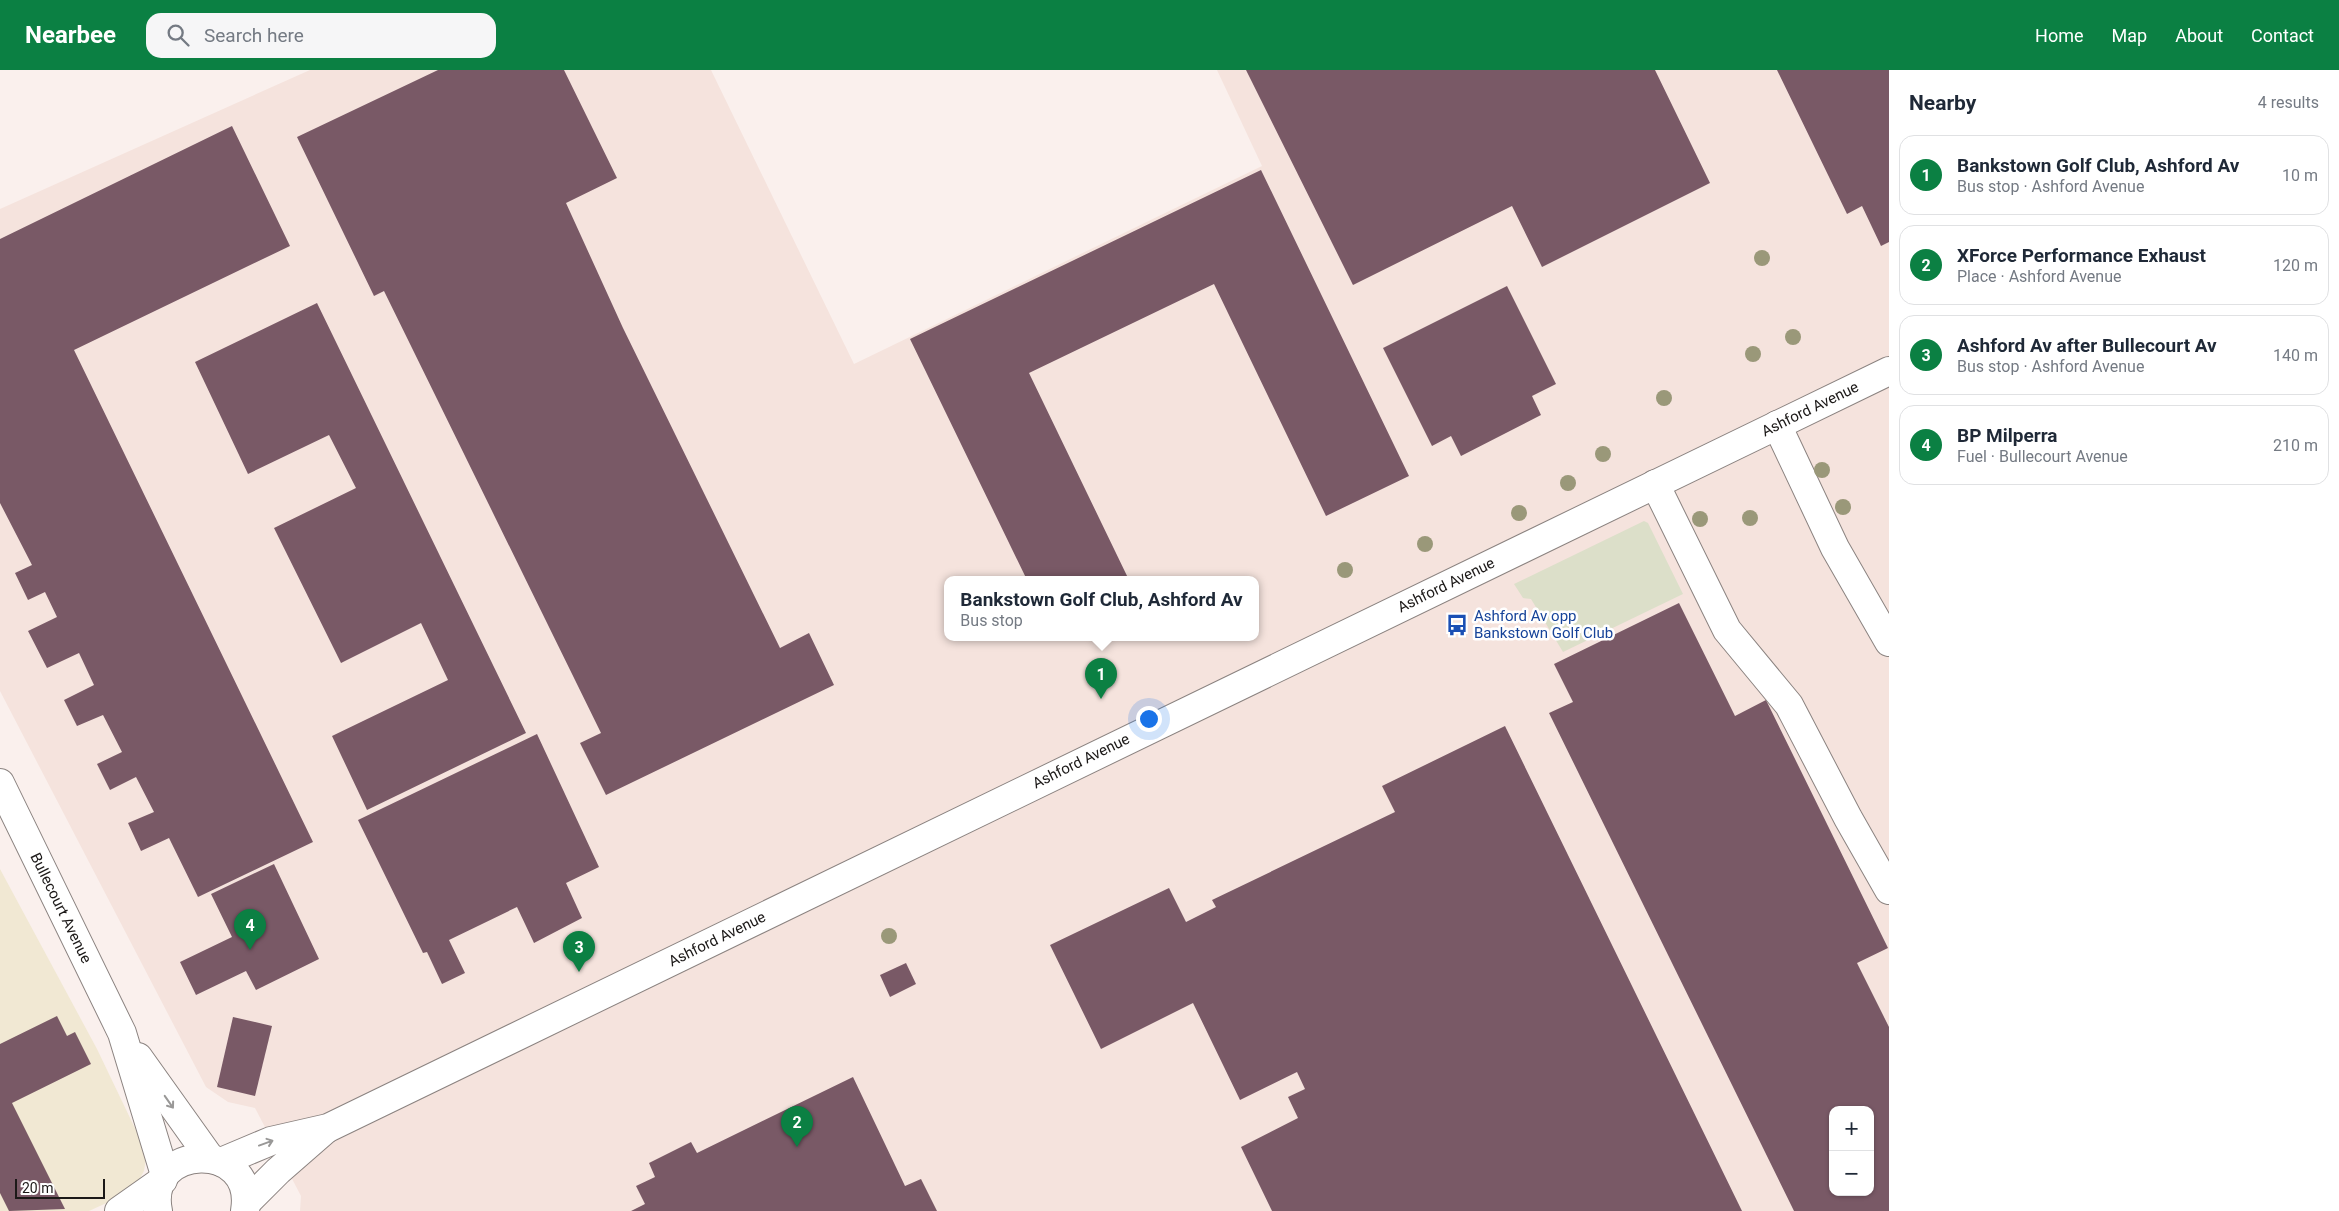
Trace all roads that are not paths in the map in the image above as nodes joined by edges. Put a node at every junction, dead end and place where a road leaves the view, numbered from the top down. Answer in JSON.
{"nodes":[{"id":1,"x":1889,"y":371,"type":"edge"},
{"id":2,"x":1776,"y":425,"type":"junction"},
{"id":3,"x":1655,"y":484,"type":"junction"},
{"id":4,"x":1889,"y":642,"type":"edge"},
{"id":5,"x":0,"y":783,"type":"edge"},
{"id":6,"x":1889,"y":890,"type":"edge"},
{"id":7,"x":122,"y":1033,"type":"junction"},
{"id":8,"x":328,"y":1128,"type":"junction"},
{"id":9,"x":216,"y":1160,"type":"junction"},
{"id":10,"x":164,"y":1177,"type":"junction"},
{"id":11,"x":245,"y":1207,"type":"edge"},
{"id":12,"x":119,"y":1211,"type":"edge"},
{"id":13,"x":158,"y":1211,"type":"edge"}],
"edges":[{"from":1,"to":2,"type":"main road","name":"Ashford Avenue"},
{"from":2,"to":3,"type":"main road","name":"Ashford Avenue"},
{"from":2,"to":4,"type":"main road"},
{"from":3,"to":6,"type":"main road"},
{"from":3,"to":8,"type":"main road","name":"Ashford Avenue"},
{"from":5,"to":7,"type":"main road","name":"Bullecourt Avenue"},
{"from":7,"to":9,"type":"main road","name":"Bullecourt Avenue","one_way":true},
{"from":7,"to":10,"type":"main road","name":"Bullecourt Avenue"},
{"from":9,"to":8,"type":"main road","name":"Ashford Avenue","one_way":true},
{"from":8,"to":11,"type":"main road","name":"Ashford Avenue"},
{"from":9,"to":10,"type":"main road","name":"Ashford Avenue"},
{"from":9,"to":11,"type":"main road","name":"Bullecourt Avenue"},
{"from":10,"to":12,"type":"main road"},
{"from":10,"to":13,"type":"main road"}]}
